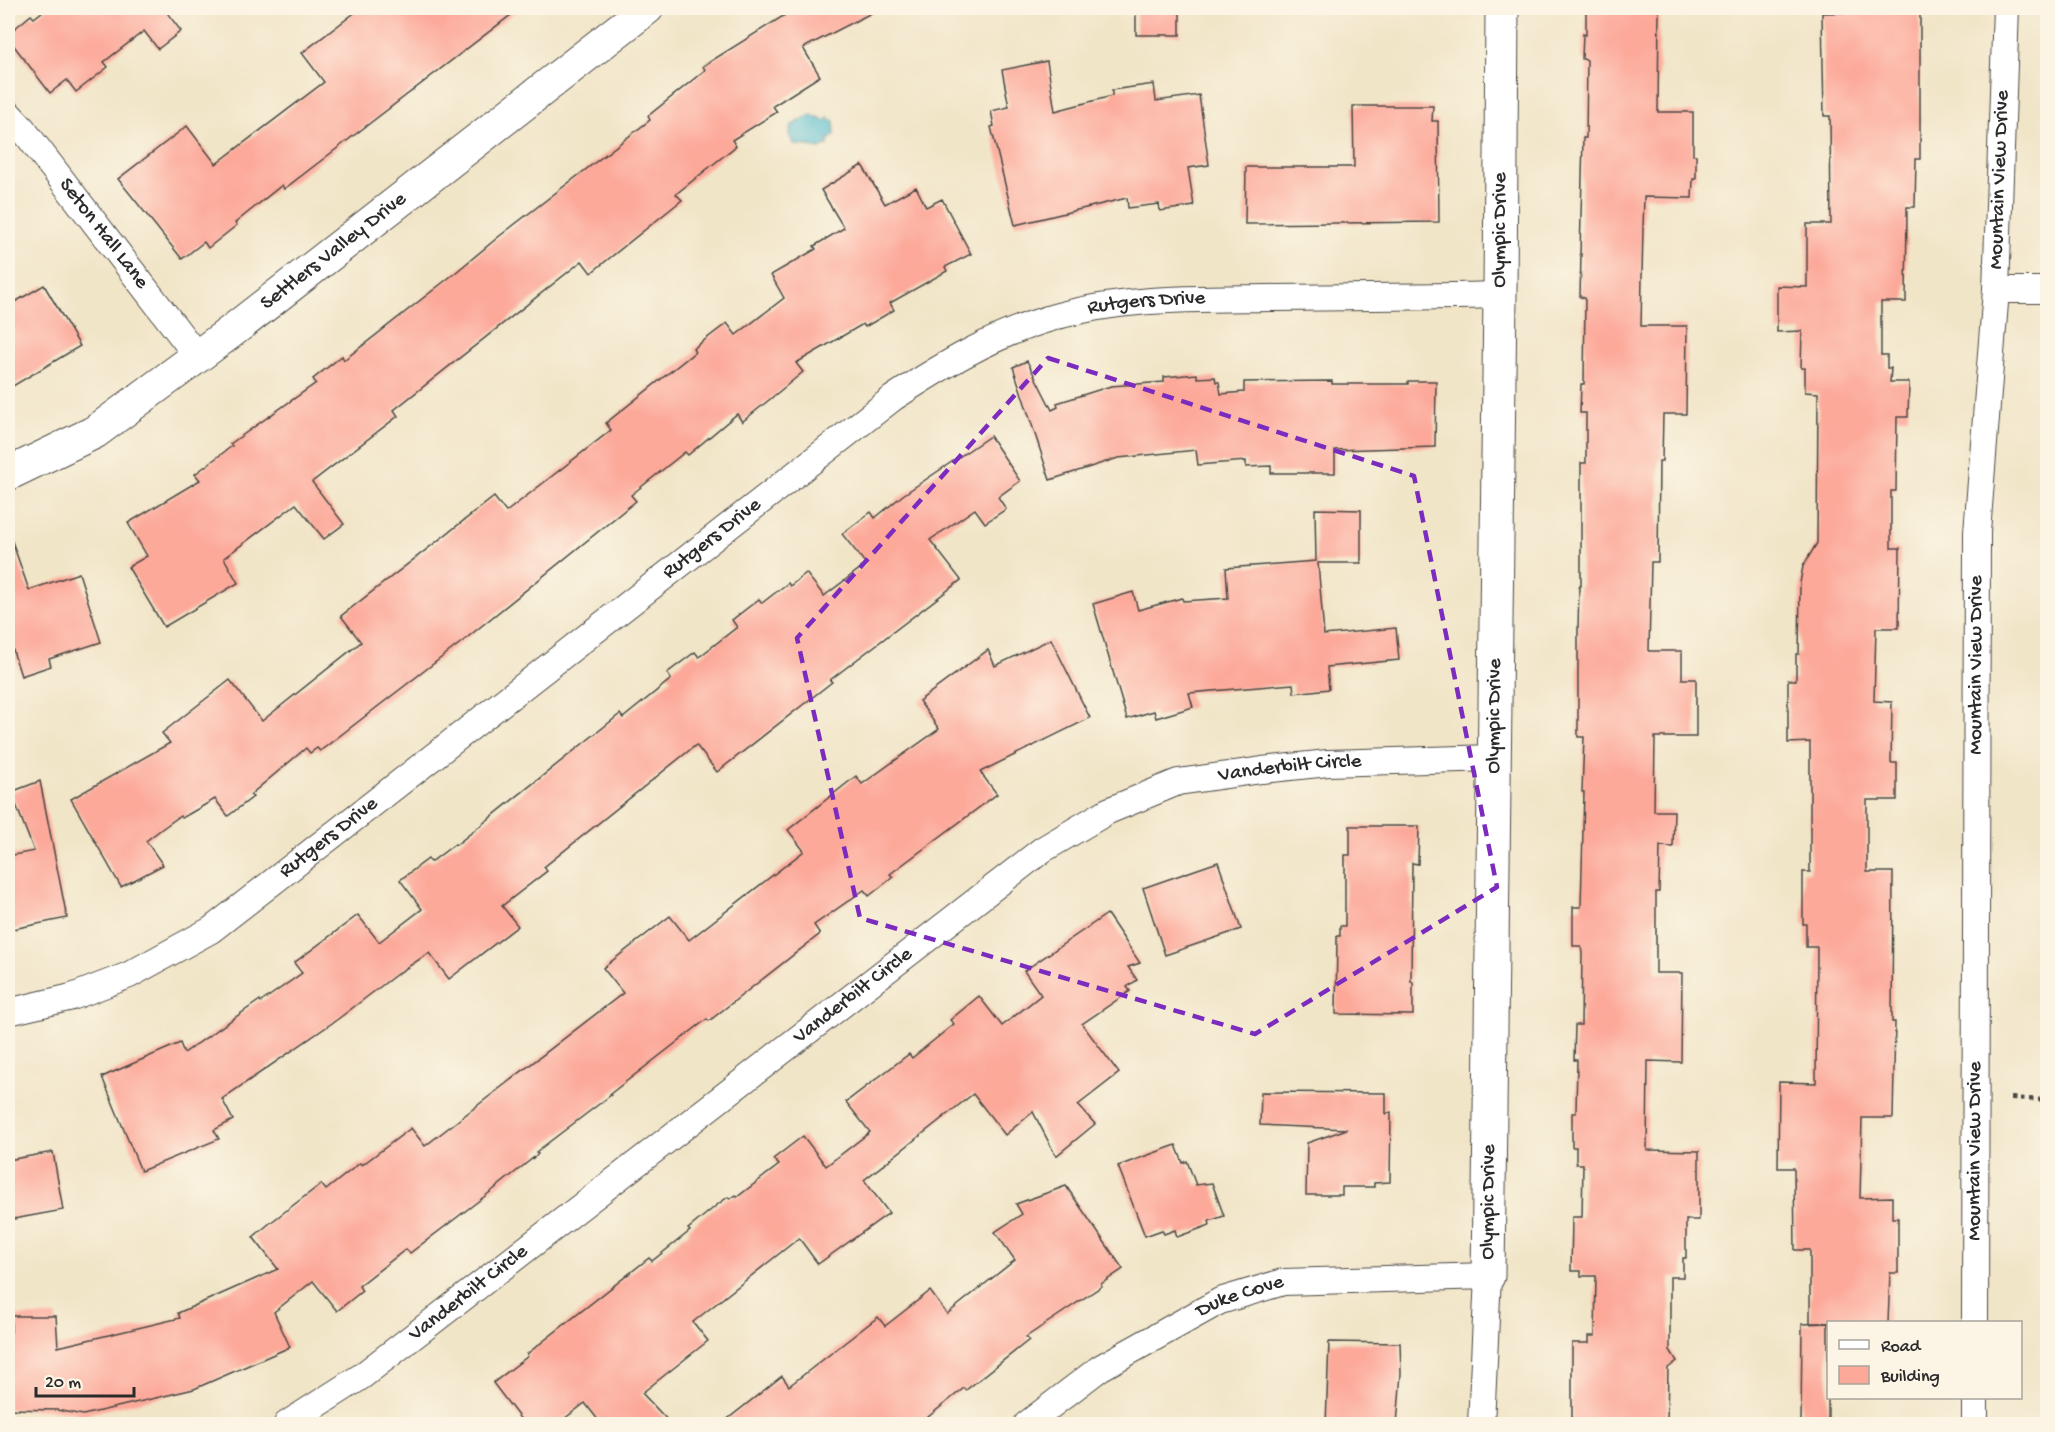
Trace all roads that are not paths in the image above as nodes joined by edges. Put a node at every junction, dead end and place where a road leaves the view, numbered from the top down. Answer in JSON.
{"nodes":[{"id":1,"x":647,"y":8,"type":"edge"},
{"id":2,"x":1502,"y":8,"type":"edge"},
{"id":3,"x":2006,"y":8,"type":"edge"},
{"id":4,"x":8,"y":113,"type":"edge"},
{"id":5,"x":1996,"y":290,"type":"junction"},
{"id":6,"x":2048,"y":290,"type":"edge"},
{"id":7,"x":1500,"y":295,"type":"junction"},
{"id":8,"x":197,"y":356,"type":"junction"},
{"id":9,"x":8,"y":474,"type":"edge"},
{"id":10,"x":1494,"y":758,"type":"junction"},
{"id":11,"x":8,"y":1012,"type":"edge"},
{"id":12,"x":1488,"y":1276,"type":"junction"},
{"id":13,"x":1975,"y":1321,"type":"edge"},
{"id":14,"x":1975,"y":1399,"type":"edge"},
{"id":15,"x":288,"y":1425,"type":"edge"},
{"id":16,"x":1027,"y":1425,"type":"edge"},
{"id":17,"x":1481,"y":1425,"type":"edge"},
{"id":18,"x":1975,"y":1425,"type":"edge"}],
"edges":[{"from":1,"to":8,"type":"street","name":"Settlers Valley Drive"},
{"from":2,"to":7,"type":"street","name":"Olympic Drive"},
{"from":3,"to":5,"type":"street","name":"Mountain View Drive"},
{"from":4,"to":8,"type":"street","name":"Seton Hall Lane"},
{"from":5,"to":6,"type":"street"},
{"from":5,"to":13,"type":"street","name":"Mountain View Drive"},
{"from":7,"to":10,"type":"street","name":"Olympic Drive"},
{"from":7,"to":11,"type":"street","name":"Rutgers Drive"},
{"from":8,"to":9,"type":"street","name":"Settlers Valley Drive"},
{"from":10,"to":12,"type":"street","name":"Olympic Drive"},
{"from":10,"to":15,"type":"street","name":"Vanderbilt Circle"},
{"from":12,"to":16,"type":"street","name":"Duke Cove"},
{"from":12,"to":17,"type":"street","name":"Olympic Drive"},
{"from":14,"to":18,"type":"street"}]}
